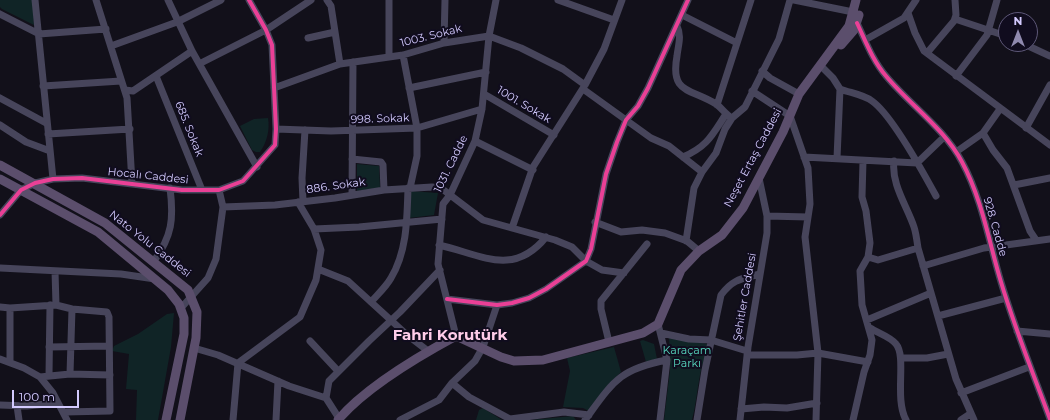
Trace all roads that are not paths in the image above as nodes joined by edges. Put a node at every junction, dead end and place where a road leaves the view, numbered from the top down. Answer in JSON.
{"nodes":[{"id":1,"x":35,"y":0,"type":"edge"},
{"id":2,"x":96,"y":0,"type":"edge"},
{"id":3,"x":168,"y":0,"type":"edge"},
{"id":4,"x":221,"y":0,"type":"edge"},
{"id":5,"x":249,"y":0,"type":"edge"},
{"id":6,"x":311,"y":0,"type":"edge"},
{"id":7,"x":327,"y":0,"type":"edge"},
{"id":8,"x":389,"y":0,"type":"edge"},
{"id":9,"x":445,"y":0,"type":"edge"},
{"id":10,"x":496,"y":0,"type":"edge"},
{"id":11,"x":558,"y":0,"type":"edge"},
{"id":12,"x":622,"y":0,"type":"edge"},
{"id":13,"x":688,"y":0,"type":"edge"},
{"id":14,"x":751,"y":0,"type":"edge"},
{"id":15,"x":790,"y":0,"type":"edge"},
{"id":16,"x":794,"y":0,"type":"edge"},
{"id":17,"x":856,"y":0,"type":"edge"},
{"id":18,"x":862,"y":0,"type":"edge"},
{"id":19,"x":916,"y":0,"type":"edge"},
{"id":20,"x":954,"y":0,"type":"edge"},
{"id":21,"x":997,"y":0,"type":"edge"},
{"id":22,"x":908,"y":13,"type":"junction"},
{"id":23,"x":0,"y":14,"type":"edge"},
{"id":24,"x":682,"y":15,"type":"junction"},
{"id":25,"x":854,"y":17,"type":"junction"},
{"id":26,"x":955,"y":18,"type":"junction"},
{"id":27,"x":614,"y":20,"type":"junction"},
{"id":28,"x":177,"y":22,"type":"junction"},
{"id":29,"x":677,"y":26,"type":"junction"},
{"id":30,"x":989,"y":29,"type":"junction"},
{"id":31,"x":106,"y":30,"type":"junction"},
{"id":32,"x":266,"y":30,"type":"junction"},
{"id":33,"x":335,"y":32,"type":"junction"},
{"id":34,"x":998,"y":33,"type":"edge"},
{"id":35,"x":39,"y":34,"type":"junction"},
{"id":36,"x":489,"y":36,"type":"junction"},
{"id":37,"x":308,"y":38,"type":"dead end"},
{"id":38,"x":865,"y":40,"type":"junction"},
{"id":39,"x":444,"y":43,"type":"junction"},
{"id":40,"x":737,"y":43,"type":"junction"},
{"id":41,"x":111,"y":46,"type":"junction"},
{"id":42,"x":1038,"y":50,"type":"edge"},
{"id":43,"x":192,"y":51,"type":"junction"},
{"id":44,"x":926,"y":53,"type":"junction"},
{"id":45,"x":403,"y":55,"type":"junction"},
{"id":46,"x":1050,"y":56,"type":"edge"},
{"id":47,"x":389,"y":57,"type":"junction"},
{"id":48,"x":353,"y":62,"type":"junction"},
{"id":49,"x":823,"y":62,"type":"junction"},
{"id":50,"x":200,"y":63,"type":"junction"},
{"id":51,"x":340,"y":64,"type":"junction"},
{"id":52,"x":762,"y":71,"type":"junction"},
{"id":53,"x":486,"y":72,"type":"junction"},
{"id":54,"x":156,"y":76,"type":"junction"},
{"id":55,"x":956,"y":76,"type":"junction"},
{"id":56,"x":121,"y":81,"type":"junction"},
{"id":57,"x":1050,"y":85,"type":"edge"},
{"id":58,"x":43,"y":86,"type":"junction"},
{"id":59,"x":584,"y":87,"type":"junction"},
{"id":60,"x":274,"y":88,"type":"junction"},
{"id":61,"x":409,"y":88,"type":"junction"},
{"id":62,"x":840,"y":89,"type":"junction"},
{"id":63,"x":125,"y":90,"type":"junction"},
{"id":64,"x":752,"y":90,"type":"junction"},
{"id":65,"x":484,"y":94,"type":"junction"},
{"id":66,"x":799,"y":94,"type":"junction"},
{"id":67,"x":0,"y":98,"type":"edge"},
{"id":68,"x":717,"y":105,"type":"junction"},
{"id":69,"x":482,"y":109,"type":"junction"},
{"id":70,"x":1000,"y":109,"type":"junction"},
{"id":71,"x":729,"y":116,"type":"junction"},
{"id":72,"x":790,"y":116,"type":"junction"},
{"id":73,"x":626,"y":120,"type":"junction"},
{"id":74,"x":46,"y":123,"type":"junction"},
{"id":75,"x":0,"y":125,"type":"edge"},
{"id":76,"x":417,"y":128,"type":"junction"},
{"id":77,"x":1026,"y":128,"type":"junction"},
{"id":78,"x":130,"y":129,"type":"junction"},
{"id":79,"x":276,"y":129,"type":"junction"},
{"id":80,"x":305,"y":130,"type":"junction"},
{"id":81,"x":353,"y":131,"type":"junction"},
{"id":82,"x":983,"y":133,"type":"junction"},
{"id":83,"x":48,"y":134,"type":"junction"},
{"id":84,"x":554,"y":135,"type":"junction"},
{"id":85,"x":944,"y":137,"type":"junction"},
{"id":86,"x":475,"y":141,"type":"junction"},
{"id":87,"x":1050,"y":145,"type":"edge"},
{"id":88,"x":50,"y":151,"type":"junction"},
{"id":89,"x":956,"y":152,"type":"junction"},
{"id":90,"x":683,"y":157,"type":"junction"},
{"id":91,"x":804,"y":157,"type":"junction"},
{"id":92,"x":836,"y":158,"type":"junction"},
{"id":93,"x":352,"y":159,"type":"junction"},
{"id":94,"x":863,"y":161,"type":"junction"},
{"id":95,"x":894,"y":161,"type":"junction"},
{"id":96,"x":917,"y":163,"type":"junction"},
{"id":97,"x":0,"y":165,"type":"edge"},
{"id":98,"x":257,"y":167,"type":"junction"},
{"id":99,"x":533,"y":170,"type":"junction"},
{"id":100,"x":702,"y":172,"type":"junction"},
{"id":101,"x":759,"y":178,"type":"junction"},
{"id":102,"x":1050,"y":178,"type":"edge"},
{"id":103,"x":0,"y":179,"type":"edge"},
{"id":104,"x":53,"y":179,"type":"junction"},
{"id":105,"x":35,"y":183,"type":"junction"},
{"id":106,"x":132,"y":183,"type":"junction"},
{"id":107,"x":1014,"y":185,"type":"junction"},
{"id":108,"x":170,"y":188,"type":"junction"},
{"id":109,"x":409,"y":188,"type":"junction"},
{"id":110,"x":21,"y":190,"type":"junction"},
{"id":111,"x":202,"y":190,"type":"junction"},
{"id":112,"x":219,"y":190,"type":"junction"},
{"id":113,"x":384,"y":190,"type":"junction"},
{"id":114,"x":352,"y":195,"type":"junction"},
{"id":115,"x":450,"y":195,"type":"junction"},
{"id":116,"x":936,"y":196,"type":"dead end"},
{"id":117,"x":300,"y":202,"type":"junction"},
{"id":118,"x":223,"y":207,"type":"junction"},
{"id":119,"x":0,"y":215,"type":"edge"},
{"id":120,"x":767,"y":216,"type":"junction"},
{"id":121,"x":808,"y":217,"type":"junction"},
{"id":122,"x":442,"y":219,"type":"junction"},
{"id":123,"x":407,"y":222,"type":"junction"},
{"id":124,"x":595,"y":222,"type":"junction"},
{"id":125,"x":512,"y":228,"type":"junction"},
{"id":126,"x":314,"y":229,"type":"junction"},
{"id":127,"x":546,"y":237,"type":"junction"},
{"id":128,"x":1050,"y":239,"type":"edge"},
{"id":129,"x":1036,"y":240,"type":"junction"},
{"id":130,"x":686,"y":241,"type":"junction"},
{"id":131,"x":647,"y":244,"type":"dead end"},
{"id":132,"x":439,"y":245,"type":"junction"},
{"id":133,"x":991,"y":247,"type":"junction"},
{"id":134,"x":918,"y":248,"type":"junction"},
{"id":135,"x":699,"y":251,"type":"junction"},
{"id":136,"x":868,"y":257,"type":"junction"},
{"id":137,"x":154,"y":261,"type":"junction"},
{"id":138,"x":586,"y":261,"type":"junction"},
{"id":139,"x":923,"y":266,"type":"junction"},
{"id":140,"x":0,"y":268,"type":"edge"},
{"id":141,"x":318,"y":269,"type":"junction"},
{"id":142,"x":440,"y":270,"type":"junction"},
{"id":143,"x":55,"y":272,"type":"junction"},
{"id":144,"x":624,"y":273,"type":"junction"},
{"id":145,"x":760,"y":274,"type":"junction"},
{"id":146,"x":155,"y":279,"type":"junction"},
{"id":147,"x":931,"y":293,"type":"junction"},
{"id":148,"x":190,"y":296,"type":"junction"},
{"id":149,"x":1006,"y":298,"type":"junction"},
{"id":150,"x":447,"y":299,"type":"junction"},
{"id":151,"x":371,"y":302,"type":"junction"},
{"id":152,"x":53,"y":305,"type":"junction"},
{"id":153,"x":497,"y":305,"type":"junction"},
{"id":154,"x":0,"y":307,"type":"edge"},
{"id":155,"x":10,"y":308,"type":"junction"},
{"id":156,"x":181,"y":308,"type":"junction"},
{"id":157,"x":72,"y":309,"type":"junction"},
{"id":158,"x":938,"y":316,"type":"junction"},
{"id":159,"x":391,"y":320,"type":"junction"},
{"id":160,"x":867,"y":320,"type":"junction"},
{"id":161,"x":870,"y":328,"type":"junction"},
{"id":162,"x":660,"y":329,"type":"junction"},
{"id":163,"x":1017,"y":331,"type":"junction"},
{"id":164,"x":1050,"y":334,"type":"edge"},
{"id":165,"x":456,"y":336,"type":"junction"},
{"id":166,"x":711,"y":340,"type":"junction"},
{"id":167,"x":310,"y":341,"type":"dead end"},
{"id":168,"x":609,"y":342,"type":"junction"},
{"id":169,"x":109,"y":346,"type":"junction"},
{"id":170,"x":49,"y":347,"type":"junction"},
{"id":171,"x":71,"y":347,"type":"junction"},
{"id":172,"x":483,"y":347,"type":"junction"},
{"id":173,"x":194,"y":348,"type":"junction"},
{"id":174,"x":428,"y":351,"type":"junction"},
{"id":175,"x":818,"y":352,"type":"junction"},
{"id":176,"x":747,"y":353,"type":"junction"},
{"id":177,"x":948,"y":354,"type":"junction"},
{"id":178,"x":901,"y":358,"type":"junction"},
{"id":179,"x":0,"y":359,"type":"edge"},
{"id":180,"x":667,"y":360,"type":"junction"},
{"id":181,"x":10,"y":362,"type":"junction"},
{"id":182,"x":868,"y":362,"type":"junction"},
{"id":183,"x":238,"y":363,"type":"junction"},
{"id":184,"x":1029,"y":367,"type":"junction"},
{"id":185,"x":338,"y":371,"type":"junction"},
{"id":186,"x":176,"y":372,"type":"junction"},
{"id":187,"x":70,"y":374,"type":"junction"},
{"id":188,"x":189,"y":374,"type":"junction"},
{"id":189,"x":49,"y":375,"type":"junction"},
{"id":190,"x":110,"y":375,"type":"junction"},
{"id":191,"x":40,"y":377,"type":"junction"},
{"id":192,"x":278,"y":381,"type":"junction"},
{"id":193,"x":452,"y":383,"type":"junction"},
{"id":194,"x":961,"y":393,"type":"junction"},
{"id":195,"x":326,"y":398,"type":"junction"},
{"id":196,"x":57,"y":403,"type":"junction"},
{"id":197,"x":817,"y":403,"type":"junction"},
{"id":198,"x":0,"y":405,"type":"edge"},
{"id":199,"x":18,"y":406,"type":"junction"},
{"id":200,"x":169,"y":406,"type":"junction"},
{"id":201,"x":183,"y":407,"type":"junction"},
{"id":202,"x":741,"y":409,"type":"junction"},
{"id":203,"x":110,"y":411,"type":"junction"},
{"id":204,"x":65,"y":412,"type":"junction"},
{"id":205,"x":972,"y":417,"type":"edge"},
{"id":206,"x":588,"y":418,"type":"edge"},
{"id":207,"x":1050,"y":419,"type":"edge"},
{"id":208,"x":18,"y":420,"type":"edge"},
{"id":209,"x":67,"y":420,"type":"edge"},
{"id":210,"x":109,"y":420,"type":"edge"},
{"id":211,"x":166,"y":420,"type":"edge"},
{"id":212,"x":180,"y":420,"type":"edge"},
{"id":213,"x":233,"y":420,"type":"edge"},
{"id":214,"x":276,"y":420,"type":"edge"},
{"id":215,"x":339,"y":420,"type":"edge"},
{"id":216,"x":400,"y":420,"type":"edge"},
{"id":217,"x":660,"y":420,"type":"edge"},
{"id":218,"x":697,"y":420,"type":"edge"},
{"id":219,"x":740,"y":420,"type":"edge"},
{"id":220,"x":816,"y":420,"type":"edge"},
{"id":221,"x":853,"y":420,"type":"edge"},
{"id":222,"x":906,"y":420,"type":"edge"},
{"id":223,"x":961,"y":420,"type":"edge"}],
"edges":[{"from":1,"to":35,"type":"street"},
{"from":2,"to":31,"type":"street"},
{"from":3,"to":28,"type":"street"},
{"from":4,"to":28,"type":"street"},
{"from":5,"to":32,"type":"street","name":"Hocalı Caddesi"},
{"from":6,"to":32,"type":"street"},
{"from":7,"to":33,"type":"street"},
{"from":8,"to":47,"type":"street"},
{"from":9,"to":39,"type":"street"},
{"from":10,"to":36,"type":"street","name":"1031. Cadde"},
{"from":11,"to":27,"type":"street"},
{"from":12,"to":27,"type":"street"},
{"from":13,"to":24,"type":"street"},
{"from":14,"to":40,"type":"street"},
{"from":15,"to":52,"type":"street"},
{"from":16,"to":25,"type":"street"},
{"from":17,"to":25,"type":"main road","name":"Neşet Ertaş Caddesi"},
{"from":18,"to":25,"type":"main road","name":"Neşet Ertaş Caddesi"},
{"from":19,"to":22,"type":"street"},
{"from":20,"to":26,"type":"street"},
{"from":21,"to":30,"type":"street"},
{"from":22,"to":38,"type":"street"},
{"from":22,"to":44,"type":"street"},
{"from":23,"to":35,"type":"street"},
{"from":24,"to":29,"type":"street"},
{"from":24,"to":40,"type":"street"},
{"from":25,"to":38,"type":"street","name":"928. Cadde"},
{"from":25,"to":49,"type":"main road","name":"Neşet Ertaş Caddesi"},
{"from":26,"to":30,"type":"street"},
{"from":26,"to":44,"type":"street"},
{"from":27,"to":59,"type":"street"},
{"from":28,"to":41,"type":"street"},
{"from":28,"to":43,"type":"street"},
{"from":29,"to":68,"type":"street"},
{"from":29,"to":73,"type":"street"},
{"from":30,"to":34,"type":"street"},
{"from":30,"to":55,"type":"street"},
{"from":31,"to":35,"type":"street"},
{"from":31,"to":41,"type":"street"},
{"from":32,"to":50,"type":"street"},
{"from":32,"to":60,"type":"street","name":"Hocalı Caddesi"},
{"from":33,"to":37,"type":"street"},
{"from":33,"to":51,"type":"street"},
{"from":35,"to":58,"type":"street"},
{"from":36,"to":39,"type":"street","name":"1003. Sokak"},
{"from":36,"to":53,"type":"street","name":"1031. Cadde"},
{"from":36,"to":59,"type":"street","name":"1003. Sokak"},
{"from":38,"to":85,"type":"street","name":"928. Cadde"},
{"from":39,"to":45,"type":"street","name":"1003. Sokak"},
{"from":40,"to":68,"type":"street"},
{"from":41,"to":56,"type":"street"},
{"from":42,"to":46,"type":"street"},
{"from":43,"to":50,"type":"street"},
{"from":43,"to":54,"type":"street"},
{"from":44,"to":55,"type":"street"},
{"from":45,"to":47,"type":"street","name":"1003. Sokak"},
{"from":45,"to":61,"type":"street"},
{"from":47,"to":48,"type":"street","name":"1003. Sokak"},
{"from":48,"to":51,"type":"street","name":"1003. Sokak"},
{"from":48,"to":81,"type":"street"},
{"from":49,"to":62,"type":"street"},
{"from":49,"to":66,"type":"main road","name":"Neşet Ertaş Caddesi"},
{"from":50,"to":98,"type":"street"},
{"from":51,"to":60,"type":"street","name":"1003. Sokak"},
{"from":52,"to":64,"type":"street"},
{"from":52,"to":66,"type":"street"},
{"from":53,"to":61,"type":"street"},
{"from":53,"to":65,"type":"street","name":"1031. Cadde"},
{"from":54,"to":63,"type":"street"},
{"from":54,"to":111,"type":"street","name":"685. Sokak"},
{"from":55,"to":70,"type":"street"},
{"from":56,"to":58,"type":"street"},
{"from":56,"to":63,"type":"street"},
{"from":57,"to":77,"type":"street"},
{"from":58,"to":74,"type":"street"},
{"from":59,"to":73,"type":"street","name":"1003. Sokak"},
{"from":59,"to":84,"type":"street"},
{"from":60,"to":79,"type":"street","name":"Hocalı Caddesi"},
{"from":61,"to":76,"type":"street"},
{"from":62,"to":92,"type":"street"},
{"from":62,"to":96,"type":"street"},
{"from":63,"to":78,"type":"street"},
{"from":64,"to":71,"type":"street"},
{"from":64,"to":72,"type":"street"},
{"from":65,"to":69,"type":"street","name":"1031. Cadde"},
{"from":65,"to":84,"type":"street","name":"1001. Sokak"},
{"from":66,"to":72,"type":"main road","name":"Neşet Ertaş Caddesi"},
{"from":67,"to":74,"type":"street"},
{"from":68,"to":71,"type":"street"},
{"from":69,"to":76,"type":"street","name":"998. Sokak"},
{"from":69,"to":86,"type":"street","name":"1031. Cadde"},
{"from":70,"to":77,"type":"street"},
{"from":70,"to":82,"type":"street"},
{"from":71,"to":90,"type":"street"},
{"from":71,"to":100,"type":"street"},
{"from":72,"to":91,"type":"street"},
{"from":72,"to":101,"type":"main road","name":"Neşet Ertaş Caddesi"},
{"from":73,"to":90,"type":"street","name":"1003. Sokak"},
{"from":73,"to":124,"type":"street"},
{"from":74,"to":83,"type":"street"},
{"from":75,"to":88,"type":"street"},
{"from":76,"to":81,"type":"street","name":"998. Sokak"},
{"from":76,"to":109,"type":"street"},
{"from":77,"to":87,"type":"street"},
{"from":78,"to":83,"type":"street"},
{"from":78,"to":106,"type":"street"},
{"from":79,"to":80,"type":"street","name":"998. Sokak"},
{"from":79,"to":98,"type":"street","name":"Hocalı Caddesi"},
{"from":80,"to":81,"type":"street","name":"998. Sokak"},
{"from":80,"to":117,"type":"street"},
{"from":81,"to":93,"type":"street"},
{"from":82,"to":89,"type":"street"},
{"from":82,"to":107,"type":"street"},
{"from":83,"to":88,"type":"street"},
{"from":84,"to":99,"type":"street"},
{"from":85,"to":89,"type":"street","name":"928. Cadde"},
{"from":85,"to":96,"type":"street"},
{"from":86,"to":99,"type":"street"},
{"from":86,"to":115,"type":"street","name":"1031. Cadde"},
{"from":88,"to":104,"type":"street"},
{"from":89,"to":133,"type":"street","name":"928. Cadde"},
{"from":90,"to":100,"type":"street","name":"1003. Sokak"},
{"from":91,"to":92,"type":"street"},
{"from":91,"to":121,"type":"street"},
{"from":92,"to":94,"type":"street"},
{"from":93,"to":113,"type":"street"},
{"from":93,"to":114,"type":"street"},
{"from":94,"to":95,"type":"street"},
{"from":94,"to":136,"type":"street"},
{"from":95,"to":96,"type":"street"},
{"from":95,"to":134,"type":"street"},
{"from":96,"to":116,"type":"street"},
{"from":97,"to":105,"type":"main road","name":"Nato Yolu Caddesi"},
{"from":98,"to":112,"type":"street","name":"Hocalı Caddesi"},
{"from":99,"to":125,"type":"street"},
{"from":100,"to":130,"type":"street"},
{"from":101,"to":120,"type":"street","name":"Şehitler Caddesi"},
{"from":101,"to":135,"type":"main road","name":"Neşet Ertaş Caddesi"},
{"from":102,"to":107,"type":"street"},
{"from":103,"to":110,"type":"main road"},
{"from":104,"to":105,"type":"street","name":"Hocalı Caddesi"},
{"from":104,"to":106,"type":"street","name":"Hocalı Caddesi"},
{"from":105,"to":110,"type":"street","name":"Hocalı Caddesi"},
{"from":105,"to":137,"type":"main road","name":"Nato Yolu Caddesi"},
{"from":106,"to":108,"type":"street","name":"Hocalı Caddesi"},
{"from":107,"to":129,"type":"street"},
{"from":108,"to":111,"type":"street","name":"Hocalı Caddesi"},
{"from":108,"to":137,"type":"street"},
{"from":109,"to":113,"type":"street","name":"886. Sokak"},
{"from":109,"to":115,"type":"street","name":"886. Sokak"},
{"from":109,"to":123,"type":"street"},
{"from":110,"to":119,"type":"street"},
{"from":110,"to":146,"type":"main road"},
{"from":111,"to":112,"type":"street","name":"Hocalı Caddesi"},
{"from":112,"to":118,"type":"street"},
{"from":113,"to":114,"type":"street","name":"886. Sokak"},
{"from":114,"to":117,"type":"street","name":"886. Sokak"},
{"from":115,"to":122,"type":"street","name":"1031. Cadde"},
{"from":115,"to":125,"type":"street","name":"886. Sokak"},
{"from":117,"to":118,"type":"street","name":"886. Sokak"},
{"from":117,"to":126,"type":"street"},
{"from":118,"to":148,"type":"street"},
{"from":120,"to":121,"type":"street"},
{"from":120,"to":145,"type":"street","name":"Şehitler Caddesi"},
{"from":121,"to":175,"type":"street"},
{"from":122,"to":123,"type":"street"},
{"from":122,"to":132,"type":"street","name":"1031. Cadde"},
{"from":123,"to":126,"type":"street"},
{"from":123,"to":151,"type":"street"},
{"from":124,"to":130,"type":"street"},
{"from":124,"to":138,"type":"street"},
{"from":125,"to":127,"type":"street","name":"886. Sokak"},
{"from":126,"to":141,"type":"street"},
{"from":127,"to":132,"type":"street"},
{"from":127,"to":138,"type":"street","name":"886. Sokak"},
{"from":128,"to":129,"type":"street"},
{"from":129,"to":133,"type":"street"},
{"from":130,"to":135,"type":"street"},
{"from":131,"to":144,"type":"street"},
{"from":132,"to":142,"type":"street","name":"1031. Cadde"},
{"from":133,"to":139,"type":"street"},
{"from":133,"to":149,"type":"street","name":"928. Cadde"},
{"from":134,"to":136,"type":"street"},
{"from":134,"to":139,"type":"street"},
{"from":135,"to":162,"type":"main road","name":"Neşet Ertaş Caddesi"},
{"from":136,"to":160,"type":"street"},
{"from":137,"to":148,"type":"main road","name":"Nato Yolu Caddesi"},
{"from":138,"to":144,"type":"street","name":"886. Sokak"},
{"from":138,"to":153,"type":"street"},
{"from":139,"to":147,"type":"street"},
{"from":140,"to":143,"type":"street"},
{"from":141,"to":151,"type":"street"},
{"from":141,"to":183,"type":"street"},
{"from":142,"to":150,"type":"street","name":"1031. Cadde"},
{"from":142,"to":159,"type":"street"},
{"from":143,"to":146,"type":"street"},
{"from":143,"to":152,"type":"street"},
{"from":144,"to":168,"type":"street"},
{"from":145,"to":166,"type":"street"},
{"from":145,"to":176,"type":"street","name":"Şehitler Caddesi"},
{"from":146,"to":156,"type":"main road"},
{"from":147,"to":158,"type":"street"},
{"from":147,"to":160,"type":"street"},
{"from":148,"to":156,"type":"street"},
{"from":148,"to":173,"type":"main road","name":"Nato Yolu Caddesi"},
{"from":149,"to":158,"type":"street"},
{"from":149,"to":163,"type":"street","name":"928. Cadde"},
{"from":150,"to":153,"type":"street"},
{"from":150,"to":165,"type":"street","name":"1031. Cadde"},
{"from":151,"to":159,"type":"street"},
{"from":152,"to":155,"type":"street"},
{"from":152,"to":157,"type":"street"},
{"from":152,"to":170,"type":"street"},
{"from":153,"to":172,"type":"street"},
{"from":154,"to":155,"type":"street"},
{"from":155,"to":181,"type":"street"},
{"from":156,"to":186,"type":"main road"},
{"from":157,"to":169,"type":"street"},
{"from":157,"to":171,"type":"street"},
{"from":158,"to":177,"type":"street"},
{"from":159,"to":174,"type":"street"},
{"from":159,"to":185,"type":"street"},
{"from":160,"to":161,"type":"street"},
{"from":161,"to":178,"type":"street"},
{"from":161,"to":182,"type":"street"},
{"from":162,"to":166,"type":"street"},
{"from":162,"to":168,"type":"main road"},
{"from":162,"to":180,"type":"street"},
{"from":163,"to":164,"type":"street"},
{"from":163,"to":184,"type":"street","name":"928. Cadde"},
{"from":165,"to":172,"type":"main road"},
{"from":165,"to":174,"type":"main road"},
{"from":166,"to":176,"type":"street"},
{"from":166,"to":218,"type":"street"},
{"from":167,"to":185,"type":"street"},
{"from":168,"to":172,"type":"main road"},
{"from":169,"to":171,"type":"street"},
{"from":169,"to":190,"type":"street"},
{"from":170,"to":171,"type":"street"},
{"from":170,"to":189,"type":"street"},
{"from":171,"to":187,"type":"street"},
{"from":172,"to":193,"type":"street"},
{"from":173,"to":183,"type":"street"},
{"from":173,"to":188,"type":"main road","name":"Nato Yolu Caddesi"},
{"from":174,"to":215,"type":"main road"},
{"from":175,"to":176,"type":"street"},
{"from":175,"to":182,"type":"street"},
{"from":175,"to":197,"type":"street"},
{"from":176,"to":202,"type":"street","name":"Şehitler Caddesi"},
{"from":177,"to":178,"type":"street"},
{"from":177,"to":194,"type":"street"},
{"from":178,"to":222,"type":"street"},
{"from":179,"to":181,"type":"street"},
{"from":180,"to":206,"type":"street"},
{"from":180,"to":217,"type":"street"},
{"from":181,"to":191,"type":"street"},
{"from":182,"to":221,"type":"street"},
{"from":183,"to":192,"type":"street"},
{"from":183,"to":213,"type":"street"},
{"from":184,"to":194,"type":"street"},
{"from":184,"to":207,"type":"street","name":"928. Cadde"},
{"from":185,"to":195,"type":"street"},
{"from":186,"to":188,"type":"street"},
{"from":186,"to":200,"type":"main road"},
{"from":187,"to":189,"type":"street"},
{"from":187,"to":190,"type":"street"},
{"from":188,"to":201,"type":"main road","name":"Nato Yolu Caddesi"},
{"from":189,"to":191,"type":"street"},
{"from":190,"to":203,"type":"street"},
{"from":191,"to":196,"type":"street"},
{"from":192,"to":195,"type":"street"},
{"from":192,"to":214,"type":"street"},
{"from":193,"to":206,"type":"street"},
{"from":193,"to":216,"type":"street"},
{"from":194,"to":205,"type":"street"},
{"from":195,"to":215,"type":"street"},
{"from":196,"to":199,"type":"street"},
{"from":196,"to":204,"type":"street"},
{"from":197,"to":202,"type":"street"},
{"from":197,"to":220,"type":"street"},
{"from":198,"to":199,"type":"street"},
{"from":199,"to":208,"type":"street"},
{"from":200,"to":201,"type":"street"},
{"from":200,"to":211,"type":"main road"},
{"from":201,"to":212,"type":"main road","name":"Nato Yolu Caddesi"},
{"from":202,"to":219,"type":"street","name":"Şehitler Caddesi"},
{"from":203,"to":204,"type":"street"},
{"from":203,"to":210,"type":"street"},
{"from":204,"to":209,"type":"street"},
{"from":205,"to":223,"type":"street"}]}
